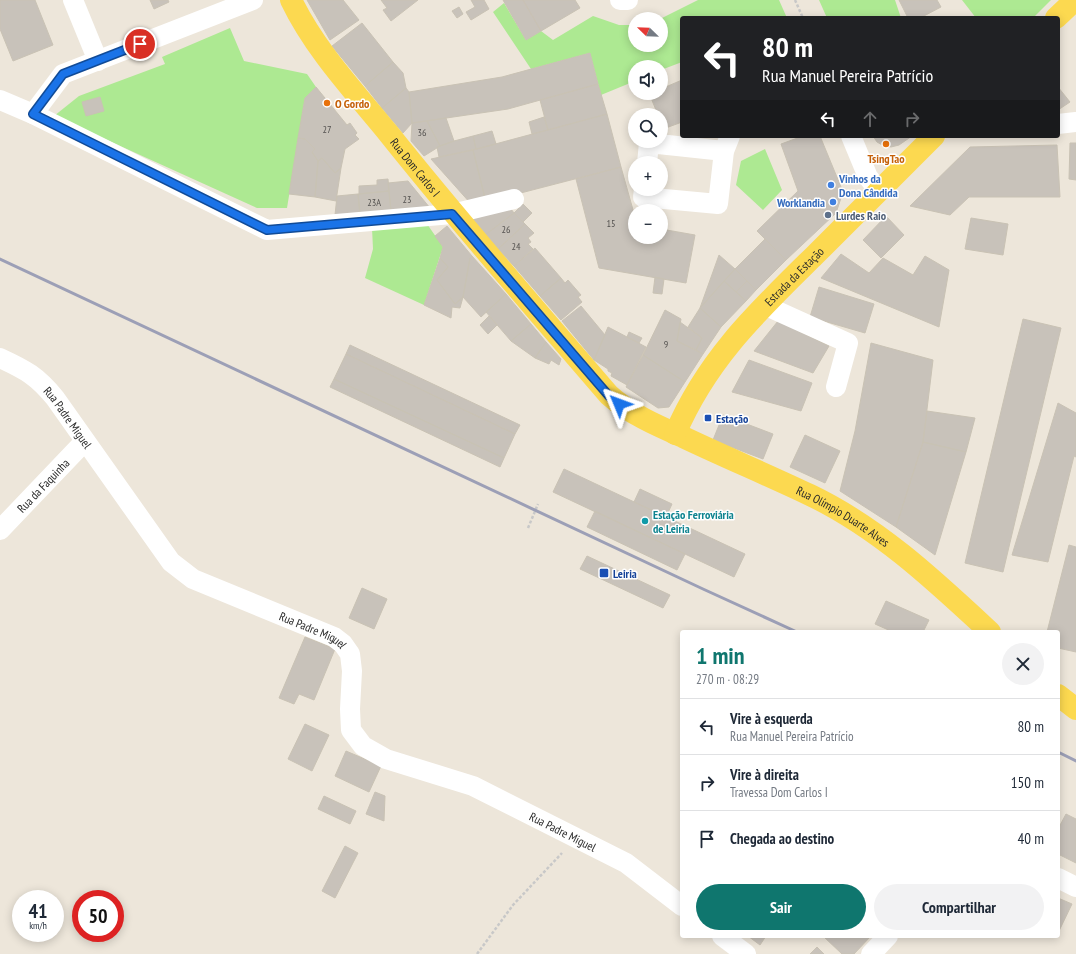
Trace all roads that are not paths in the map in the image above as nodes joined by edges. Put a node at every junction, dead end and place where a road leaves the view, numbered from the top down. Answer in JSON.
{"nodes":[{"id":1,"x":73,"y":0,"type":"edge"},
{"id":2,"x":253,"y":0,"type":"edge"},
{"id":3,"x":292,"y":0,"type":"edge"},
{"id":4,"x":620,"y":0,"type":"edge"},
{"id":5,"x":628,"y":0,"type":"edge"},
{"id":6,"x":1075,"y":0,"type":"edge"},
{"id":7,"x":1058,"y":16,"type":"edge"},
{"id":8,"x":98,"y":60,"type":"junction"},
{"id":9,"x":0,"y":100,"type":"edge"},
{"id":10,"x":33,"y":114,"type":"junction"},
{"id":11,"x":1076,"y":122,"type":"edge"},
{"id":12,"x":1060,"y":124,"type":"edge"},
{"id":13,"x":853,"y":138,"type":"edge"},
{"id":14,"x":932,"y":138,"type":"edge"},
{"id":15,"x":727,"y":143,"type":"edge"},
{"id":16,"x":647,"y":156,"type":"edge"},
{"id":17,"x":879,"y":191,"type":"junction"},
{"id":18,"x":643,"y":196,"type":"edge"},
{"id":19,"x":514,"y":199,"type":"dead end"},
{"id":20,"x":452,"y":214,"type":"junction"},
{"id":21,"x":764,"y":305,"type":"junction"},
{"id":22,"x":0,"y":358,"type":"edge"},
{"id":23,"x":836,"y":387,"type":"dead end"},
{"id":24,"x":675,"y":434,"type":"junction"},
{"id":25,"x":85,"y":441,"type":"junction"},
{"id":26,"x":0,"y":530,"type":"edge"},
{"id":27,"x":988,"y":630,"type":"edge"},
{"id":28,"x":1060,"y":697,"type":"edge"},
{"id":29,"x":1076,"y":709,"type":"edge"},
{"id":30,"x":1060,"y":879,"type":"edge"},
{"id":31,"x":1076,"y":887,"type":"edge"},
{"id":32,"x":680,"y":904,"type":"edge"},
{"id":33,"x":725,"y":938,"type":"edge"},
{"id":34,"x":886,"y":938,"type":"edge"},
{"id":35,"x":746,"y":954,"type":"edge"},
{"id":36,"x":871,"y":954,"type":"edge"}],
"edges":[{"from":1,"to":8,"type":"street"},
{"from":2,"to":8,"type":"street"},
{"from":3,"to":20,"type":"main road","name":"Rua Dom Carlos I"},
{"from":4,"to":5,"type":"street"},
{"from":6,"to":7,"type":"main road"},
{"from":8,"to":10,"type":"street"},
{"from":9,"to":10,"type":"street"},
{"from":10,"to":20,"type":"street"},
{"from":11,"to":12,"type":"street"},
{"from":13,"to":17,"type":"street"},
{"from":14,"to":17,"type":"main road","name":"Estrada da Estação"},
{"from":15,"to":16,"type":"street"},
{"from":15,"to":18,"type":"street"},
{"from":17,"to":21,"type":"main road","name":"Estrada da Estação"},
{"from":19,"to":20,"type":"street"},
{"from":20,"to":24,"type":"main road","name":"Rua Dom Carlos I"},
{"from":21,"to":23,"type":"street"},
{"from":21,"to":24,"type":"main road","name":"Estrada da Estação"},
{"from":22,"to":25,"type":"street","name":"Rua Padre Miguel"},
{"from":24,"to":27,"type":"main road","name":"Rua Olímpio Duarte Alves"},
{"from":25,"to":26,"type":"street","name":"Rua da Faquinha"},
{"from":25,"to":32,"type":"street","name":"Rua Padre Miguel"},
{"from":28,"to":29,"type":"main road"},
{"from":30,"to":31,"type":"street"},
{"from":33,"to":35,"type":"street"},
{"from":34,"to":36,"type":"street"}]}
